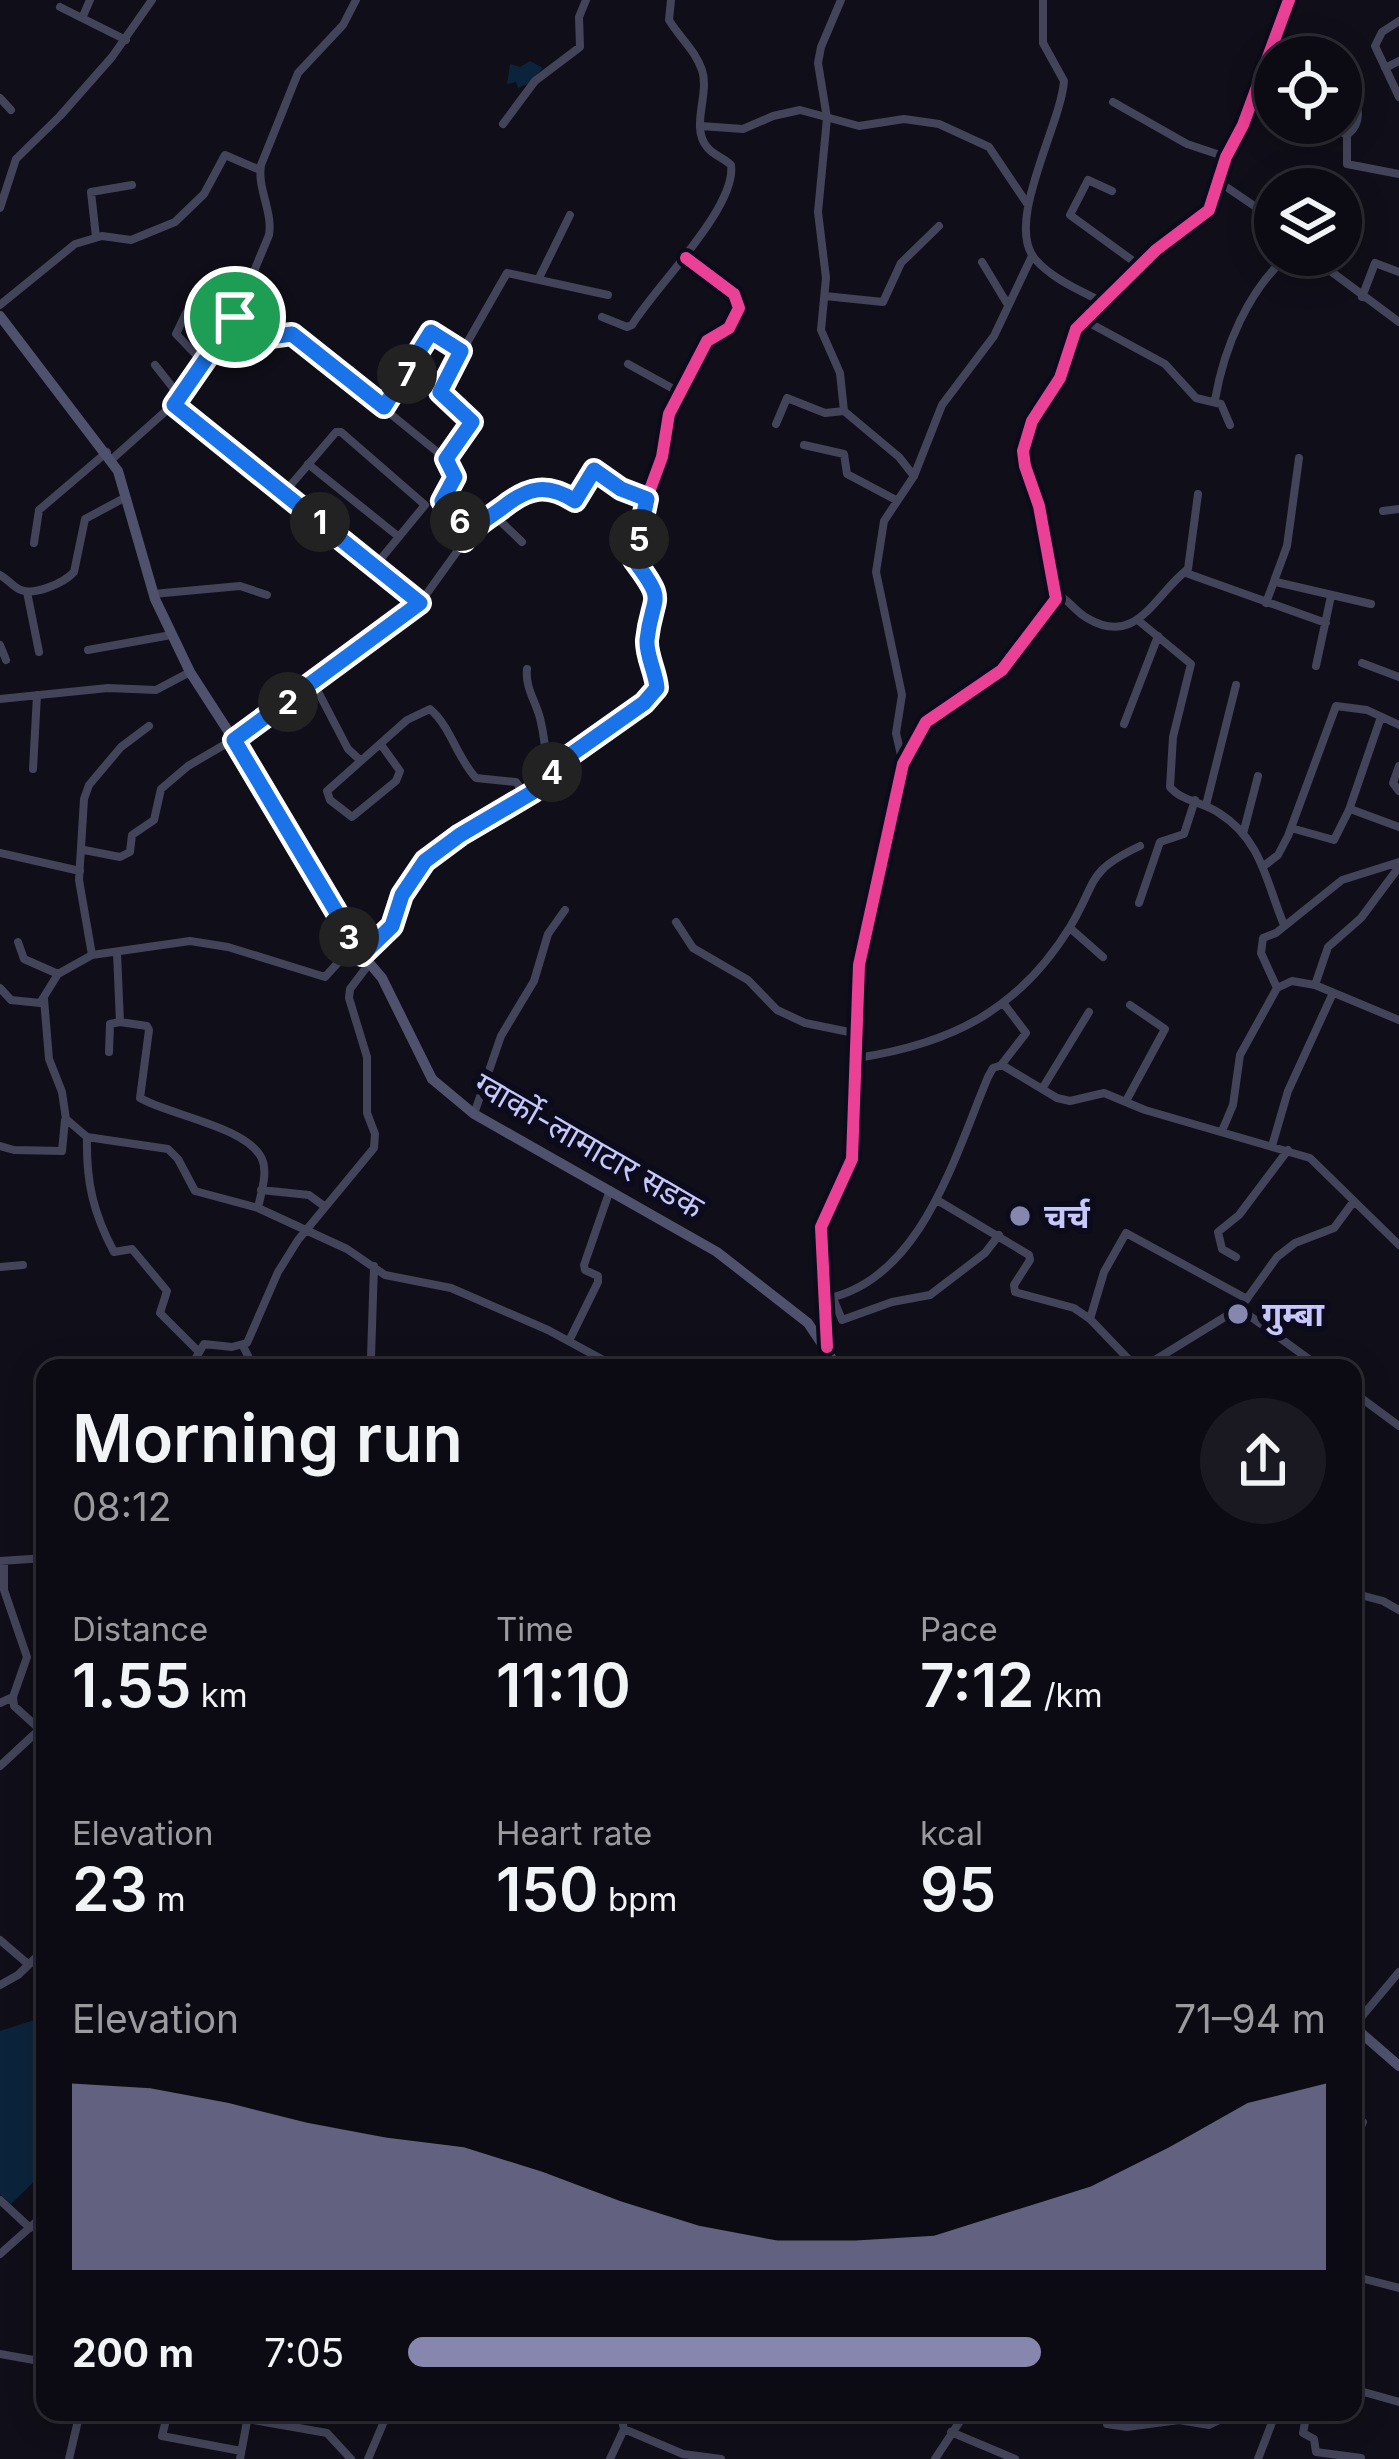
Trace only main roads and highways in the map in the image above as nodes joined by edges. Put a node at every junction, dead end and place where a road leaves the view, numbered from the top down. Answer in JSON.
{"nodes":[{"id":1,"x":0,"y":316,"type":"edge"},
{"id":2,"x":833,"y":1359,"type":"edge"},
{"id":3,"x":1362,"y":2035,"type":"edge"},
{"id":4,"x":1399,"y":2066,"type":"edge"}],
"edges":[{"from":1,"to":2,"type":"main road","name":"ग्वार्को-लामाटार सडक"},
{"from":3,"to":4,"type":"main road"}]}
